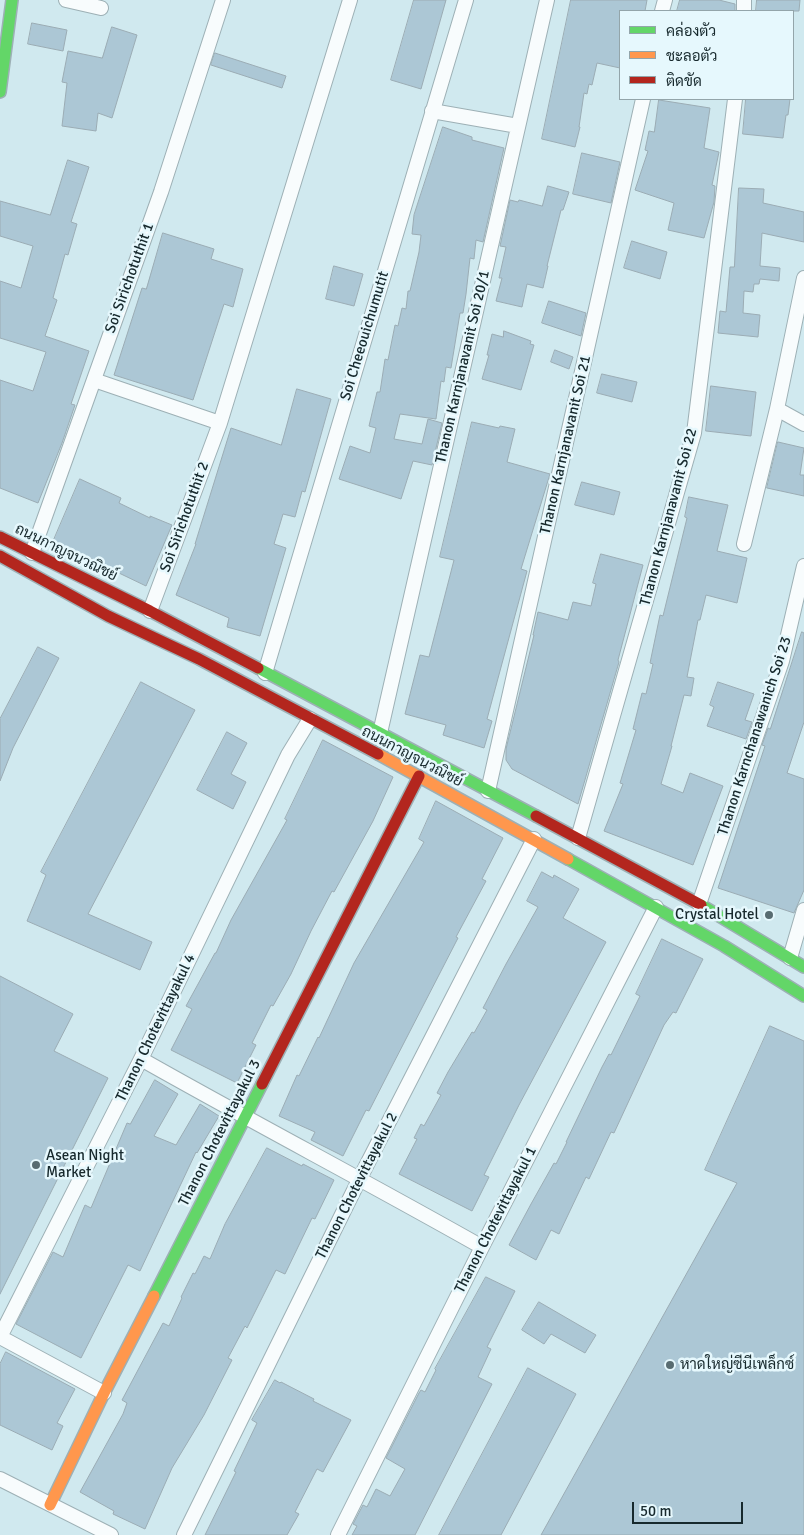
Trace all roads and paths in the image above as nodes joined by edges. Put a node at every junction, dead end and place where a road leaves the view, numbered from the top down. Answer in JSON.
{"nodes":[{"id":1,"x":12,"y":0,"type":"edge"},
{"id":2,"x":66,"y":0,"type":"edge"},
{"id":3,"x":223,"y":0,"type":"edge"},
{"id":4,"x":350,"y":0,"type":"edge"},
{"id":5,"x":466,"y":0,"type":"edge"},
{"id":6,"x":547,"y":0,"type":"edge"},
{"id":7,"x":101,"y":8,"type":"dead end"},
{"id":8,"x":0,"y":92,"type":"edge"},
{"id":9,"x":643,"y":100,"type":"edge"},
{"id":10,"x":735,"y":100,"type":"edge"},
{"id":11,"x":432,"y":111,"type":"junction"},
{"id":12,"x":518,"y":126,"type":"junction"},
{"id":13,"x":804,"y":278,"type":"edge"},
{"id":14,"x":94,"y":380,"type":"junction"},
{"id":15,"x":777,"y":409,"type":"junction"},
{"id":16,"x":220,"y":423,"type":"junction"},
{"id":17,"x":804,"y":424,"type":"edge"},
{"id":18,"x":0,"y":537,"type":"edge"},
{"id":19,"x":744,"y":544,"type":"dead end"},
{"id":20,"x":32,"y":554,"type":"junction"},
{"id":21,"x":0,"y":556,"type":"edge"},
{"id":22,"x":804,"y":566,"type":"edge"},
{"id":23,"x":800,"y":604,"type":"edge"},
{"id":24,"x":150,"y":611,"type":"junction"},
{"id":25,"x":265,"y":673,"type":"junction"},
{"id":26,"x":310,"y":719,"type":"junction"},
{"id":27,"x":380,"y":733,"type":"junction"},
{"id":28,"x":426,"y":758,"type":"junction"},
{"id":29,"x":419,"y":776,"type":"junction"},
{"id":30,"x":488,"y":791,"type":"junction"},
{"id":31,"x":545,"y":822,"type":"junction"},
{"id":32,"x":578,"y":838,"type":"junction"},
{"id":33,"x":534,"y":839,"type":"junction"},
{"id":34,"x":699,"y":904,"type":"junction"},
{"id":35,"x":656,"y":907,"type":"junction"},
{"id":36,"x":804,"y":910,"type":"edge"},
{"id":37,"x":790,"y":958,"type":"junction"},
{"id":38,"x":804,"y":967,"type":"edge"},
{"id":39,"x":804,"y":996,"type":"edge"},
{"id":40,"x":141,"y":1059,"type":"junction"},
{"id":41,"x":246,"y":1118,"type":"junction"},
{"id":42,"x":360,"y":1178,"type":"junction"},
{"id":43,"x":482,"y":1247,"type":"junction"},
{"id":44,"x":0,"y":1337,"type":"edge"},
{"id":45,"x":104,"y":1393,"type":"junction"},
{"id":46,"x":0,"y":1479,"type":"edge"},
{"id":47,"x":50,"y":1505,"type":"junction"},
{"id":48,"x":111,"y":1535,"type":"edge"},
{"id":49,"x":184,"y":1535,"type":"edge"},
{"id":50,"x":338,"y":1535,"type":"edge"}],
"edges":[{"from":1,"to":8,"type":"main road"},
{"from":2,"to":7,"type":"street"},
{"from":3,"to":14,"type":"street","name":"Soi Sirichotuthit 1"},
{"from":4,"to":16,"type":"street","name":"Soi Sirichotuthit 2"},
{"from":5,"to":11,"type":"street","name":"Soi Cheeouichumutit"},
{"from":6,"to":12,"type":"street","name":"Thanon Karnjanavanit Soi 20/1"},
{"from":9,"to":30,"type":"street","name":"Thanon Karnjanavanit Soi 21"},
{"from":10,"to":32,"type":"street","name":"Thanon Karnjanavanit Soi 22"},
{"from":11,"to":12,"type":"street"},
{"from":11,"to":25,"type":"street","name":"Soi Cheeouichumutit"},
{"from":12,"to":27,"type":"street","name":"Thanon Karnjanavanit Soi 20/1"},
{"from":13,"to":15,"type":"street"},
{"from":14,"to":16,"type":"street"},
{"from":14,"to":20,"type":"street","name":"Soi Sirichotuthit 1"},
{"from":15,"to":17,"type":"street"},
{"from":15,"to":19,"type":"street"},
{"from":16,"to":24,"type":"street","name":"Soi Sirichotuthit 2"},
{"from":18,"to":20,"type":"main road","name":"ถนนกาญจนวณิชย์"},
{"from":20,"to":24,"type":"main road","name":"ถนนกาญจนวณิชย์"},
{"from":21,"to":26,"type":"main road","name":"ถนนกาญจนวณิชย์"},
{"from":22,"to":23,"type":"street","name":"Thanon Karnchanawanich Soi 23"},
{"from":23,"to":34,"type":"street","name":"Thanon Karnchanawanich Soi 23"},
{"from":24,"to":25,"type":"main road","name":"ถนนกาญจนวณิชย์"},
{"from":25,"to":27,"type":"main road","name":"ถนนกาญจนวณิชย์"},
{"from":26,"to":29,"type":"main road","name":"ถนนกาญจนวณิชย์"},
{"from":26,"to":40,"type":"street","name":"Thanon Chotevittayakul 4"},
{"from":27,"to":28,"type":"main road","name":"ถนนกาญจนวณิชย์"},
{"from":28,"to":29,"type":"main road","name":"Thanon Chotevittayakul 3"},
{"from":28,"to":30,"type":"main road","name":"ถนนกาญจนวณิชย์"},
{"from":29,"to":33,"type":"main road","name":"ถนนกาญจนวณิชย์"},
{"from":29,"to":41,"type":"main road","name":"Thanon Chotevittayakul 3"},
{"from":30,"to":31,"type":"main road","name":"ถนนกาญจนวณิชย์"},
{"from":31,"to":32,"type":"main road","name":"ถนนกาญจนวณิชย์"},
{"from":31,"to":33,"type":"main road"},
{"from":32,"to":34,"type":"main road","name":"ถนนกาญจนวณิชย์"},
{"from":33,"to":35,"type":"main road","name":"ถนนกาญจนวณิชย์"},
{"from":33,"to":42,"type":"street","name":"Thanon Chotevittayakul 2"},
{"from":34,"to":37,"type":"main road","name":"ถนนกาญจนวณิชย์"},
{"from":35,"to":39,"type":"main road","name":"ถนนกาญจนวณิชย์"},
{"from":35,"to":43,"type":"street","name":"Thanon Chotevittayakul 1"},
{"from":36,"to":37,"type":"street"},
{"from":37,"to":38,"type":"main road","name":"ถนนกาญจนวณิชย์"},
{"from":40,"to":41,"type":"street"},
{"from":40,"to":44,"type":"street","name":"Thanon Chotevittayakul 4"},
{"from":41,"to":42,"type":"street"},
{"from":41,"to":45,"type":"main road","name":"Thanon Chotevittayakul 3"},
{"from":42,"to":43,"type":"street"},
{"from":42,"to":49,"type":"street","name":"Thanon Chotevittayakul 2"},
{"from":43,"to":50,"type":"street","name":"Thanon Chotevittayakul 1"},
{"from":44,"to":45,"type":"street"},
{"from":45,"to":47,"type":"main road","name":"Thanon Chotevittayakul 3"},
{"from":46,"to":47,"type":"street"},
{"from":47,"to":48,"type":"street"}]}
